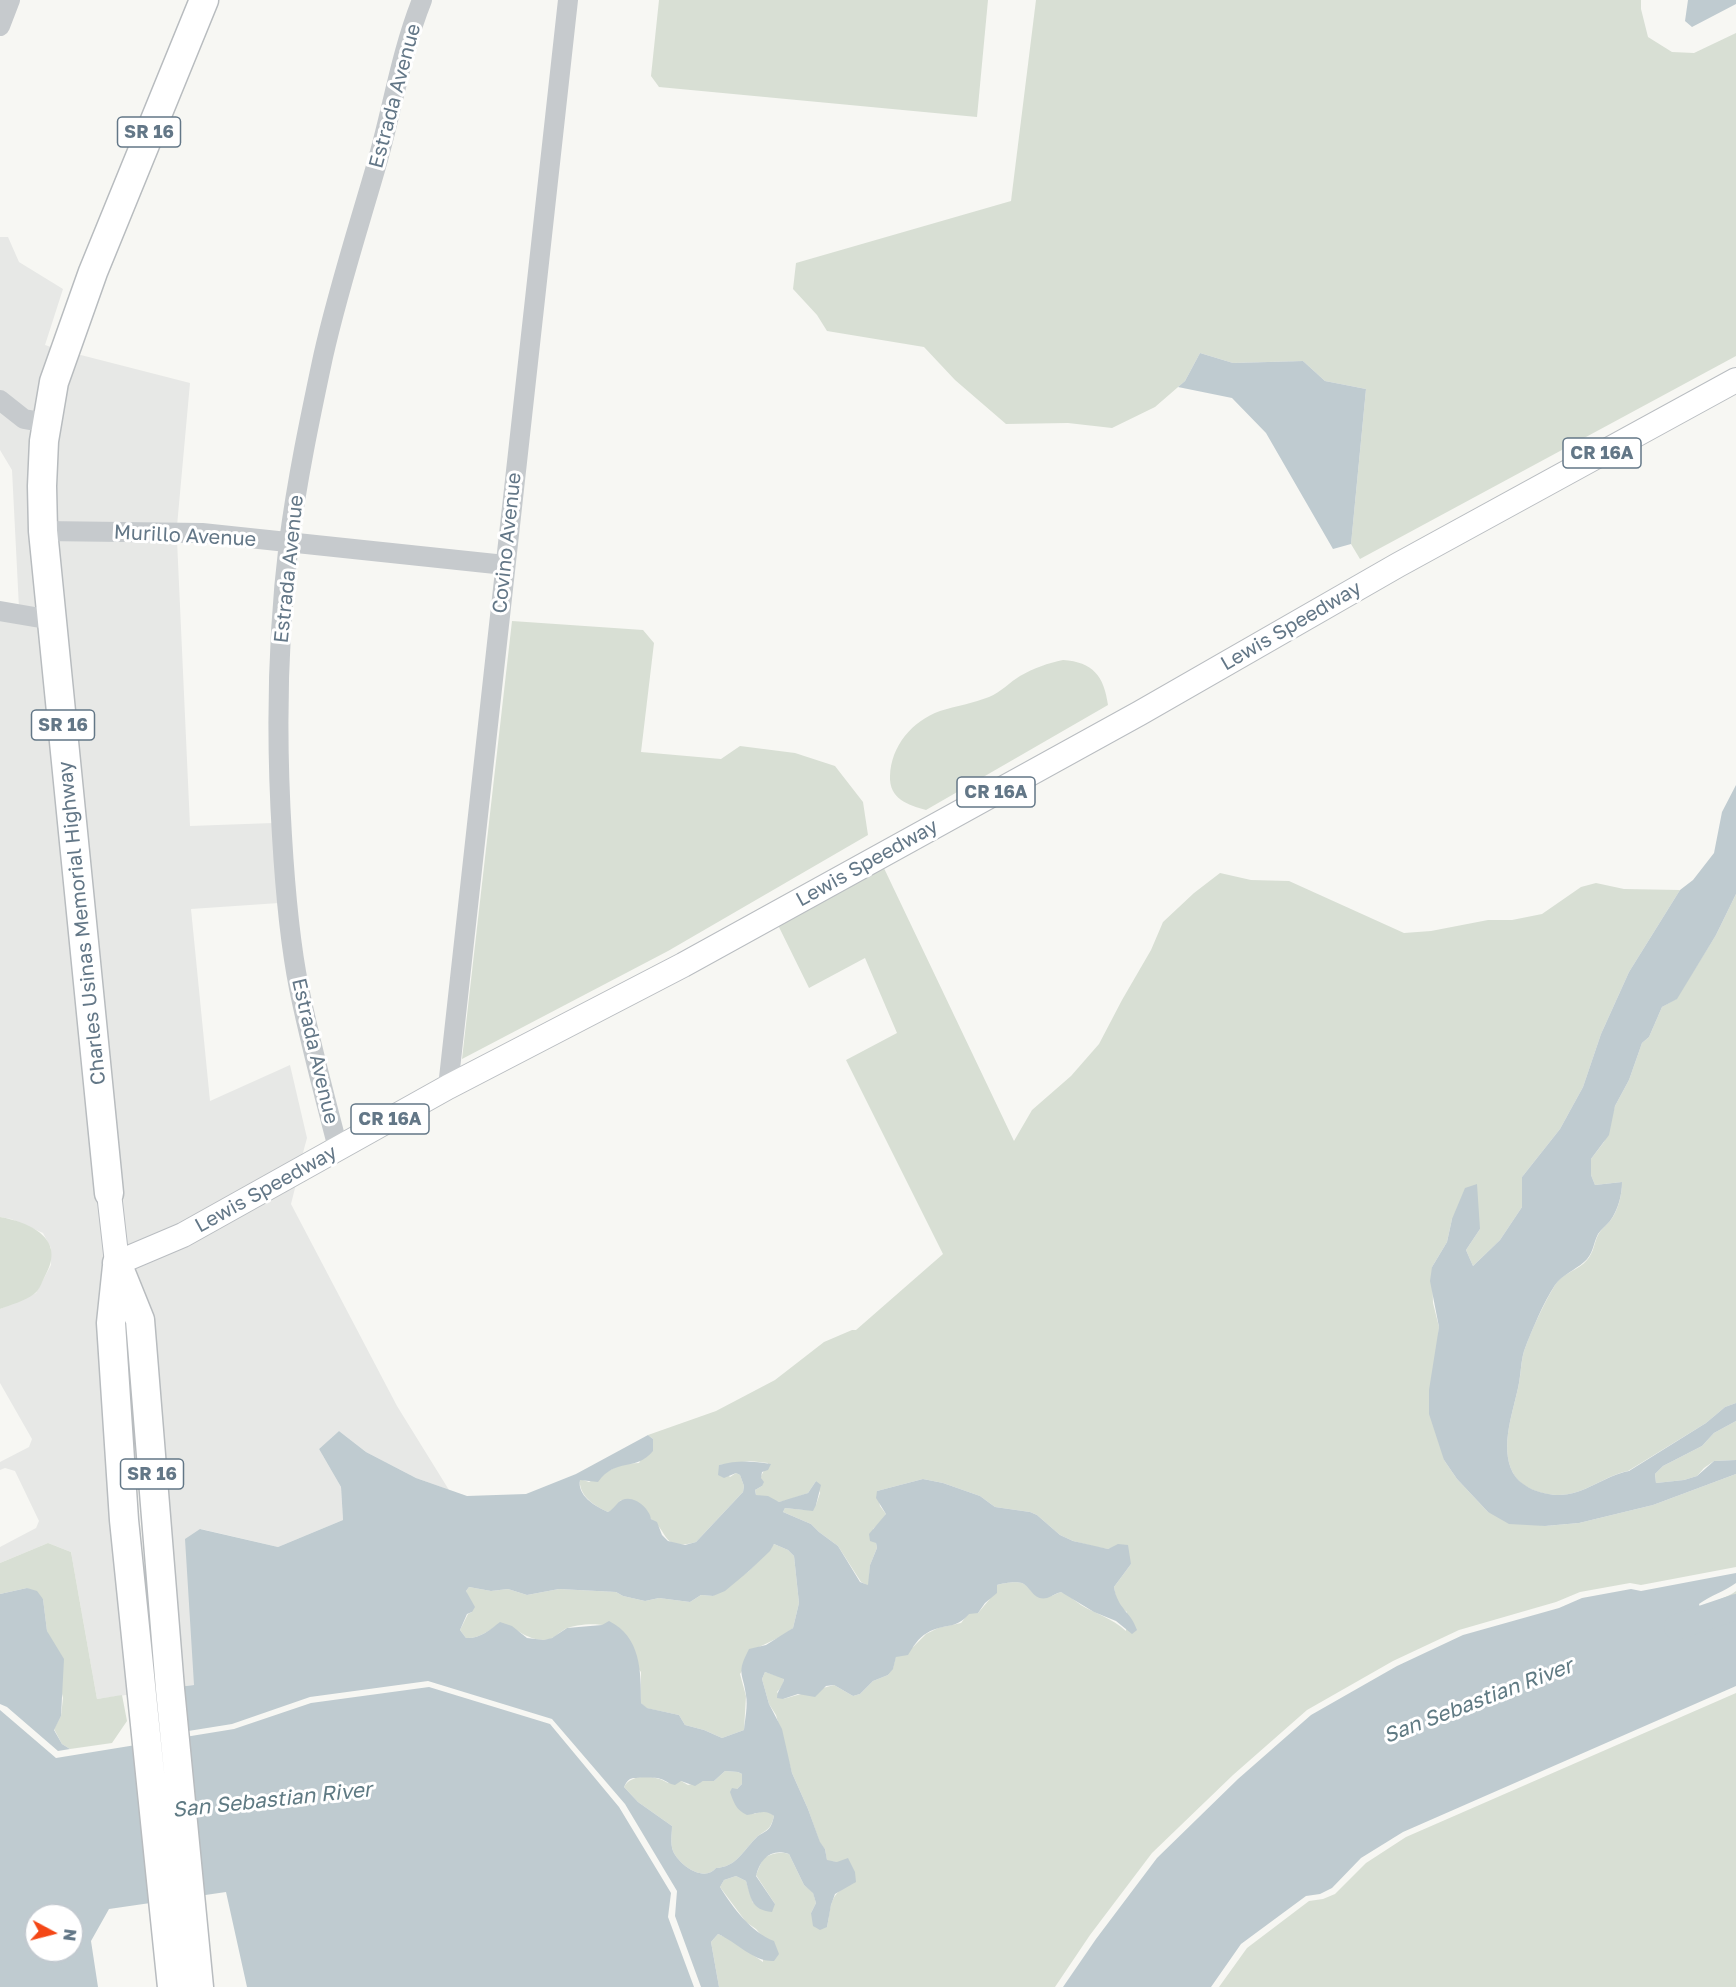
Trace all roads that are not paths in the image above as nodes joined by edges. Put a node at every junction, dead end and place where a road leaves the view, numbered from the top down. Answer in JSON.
{"nodes":[{"id":1,"x":10,"y":0,"type":"edge"},
{"id":2,"x":204,"y":0,"type":"edge"},
{"id":3,"x":405,"y":0,"type":"edge"},
{"id":4,"x":422,"y":0,"type":"edge"},
{"id":5,"x":568,"y":0,"type":"edge"},
{"id":6,"x":0,"y":26,"type":"edge"},
{"id":7,"x":405,"y":47,"type":"junction"},
{"id":8,"x":1736,"y":380,"type":"edge"},
{"id":9,"x":0,"y":400,"type":"edge"},
{"id":10,"x":47,"y":423,"type":"junction"},
{"id":11,"x":43,"y":531,"type":"junction"},
{"id":12,"x":289,"y":543,"type":"junction"},
{"id":13,"x":505,"y":565,"type":"junction"},
{"id":14,"x":0,"y":611,"type":"edge"},
{"id":15,"x":52,"y":620,"type":"junction"},
{"id":16,"x":448,"y":1087,"type":"junction"},
{"id":17,"x":339,"y":1148,"type":"junction"},
{"id":18,"x":109,"y":1192,"type":"joint"},
{"id":19,"x":117,"y":1263,"type":"junction"},
{"id":20,"x":179,"y":1923,"type":"junction"},
{"id":21,"x":172,"y":1987,"type":"edge"},
{"id":22,"x":199,"y":1987,"type":"edge"}],
"edges":[{"from":1,"to":6,"type":"street"},
{"from":2,"to":10,"type":"highway","name":"Charles Usinas Memorial Highway","number":"SR 16"},
{"from":3,"to":7,"type":"street"},
{"from":4,"to":7,"type":"street","name":"Estrada Avenue"},
{"from":5,"to":13,"type":"street","name":"Covino Avenue"},
{"from":7,"to":12,"type":"street","name":"Estrada Avenue"},
{"from":8,"to":16,"type":"main road","name":"Lewis Speedway","number":"CR 16A"},
{"from":9,"to":10,"type":"street"},
{"from":10,"to":11,"type":"highway","name":"Charles Usinas Memorial Highway","number":"SR 16"},
{"from":11,"to":12,"type":"street","name":"Murillo Avenue"},
{"from":11,"to":15,"type":"highway","name":"Charles Usinas Memorial Highway","number":"SR 16"},
{"from":12,"to":13,"type":"street","name":"Murillo Avenue"},
{"from":12,"to":17,"type":"street","name":"Estrada Avenue"},
{"from":13,"to":16,"type":"street","name":"Covino Avenue"},
{"from":14,"to":15,"type":"street"},
{"from":15,"to":18,"type":"highway","name":"Charles Usinas Memorial Highway","number":"SR 16"},
{"from":16,"to":17,"type":"main road","name":"Lewis Speedway","number":"CR 16A"},
{"from":17,"to":19,"type":"main road","name":"Lewis Speedway","number":"CR 16A"},
{"from":18,"to":19,"type":"main road","name":"Charles Usinas Memorial Highway","number":"SR 16"},
{"from":19,"to":20,"type":"highway","name":"Charles Usinas Memorial Highway","number":"SR 16"},
{"from":19,"to":20,"type":"highway","name":"Charles Usinas Memorial Highway","number":"SR 16"},
{"from":20,"to":21,"type":"highway","name":"Charles Usinas Memorial Highway","number":"SR 16"},
{"from":20,"to":22,"type":"highway","name":"Charles Usinas Memorial Highway","number":"SR 16"}]}
